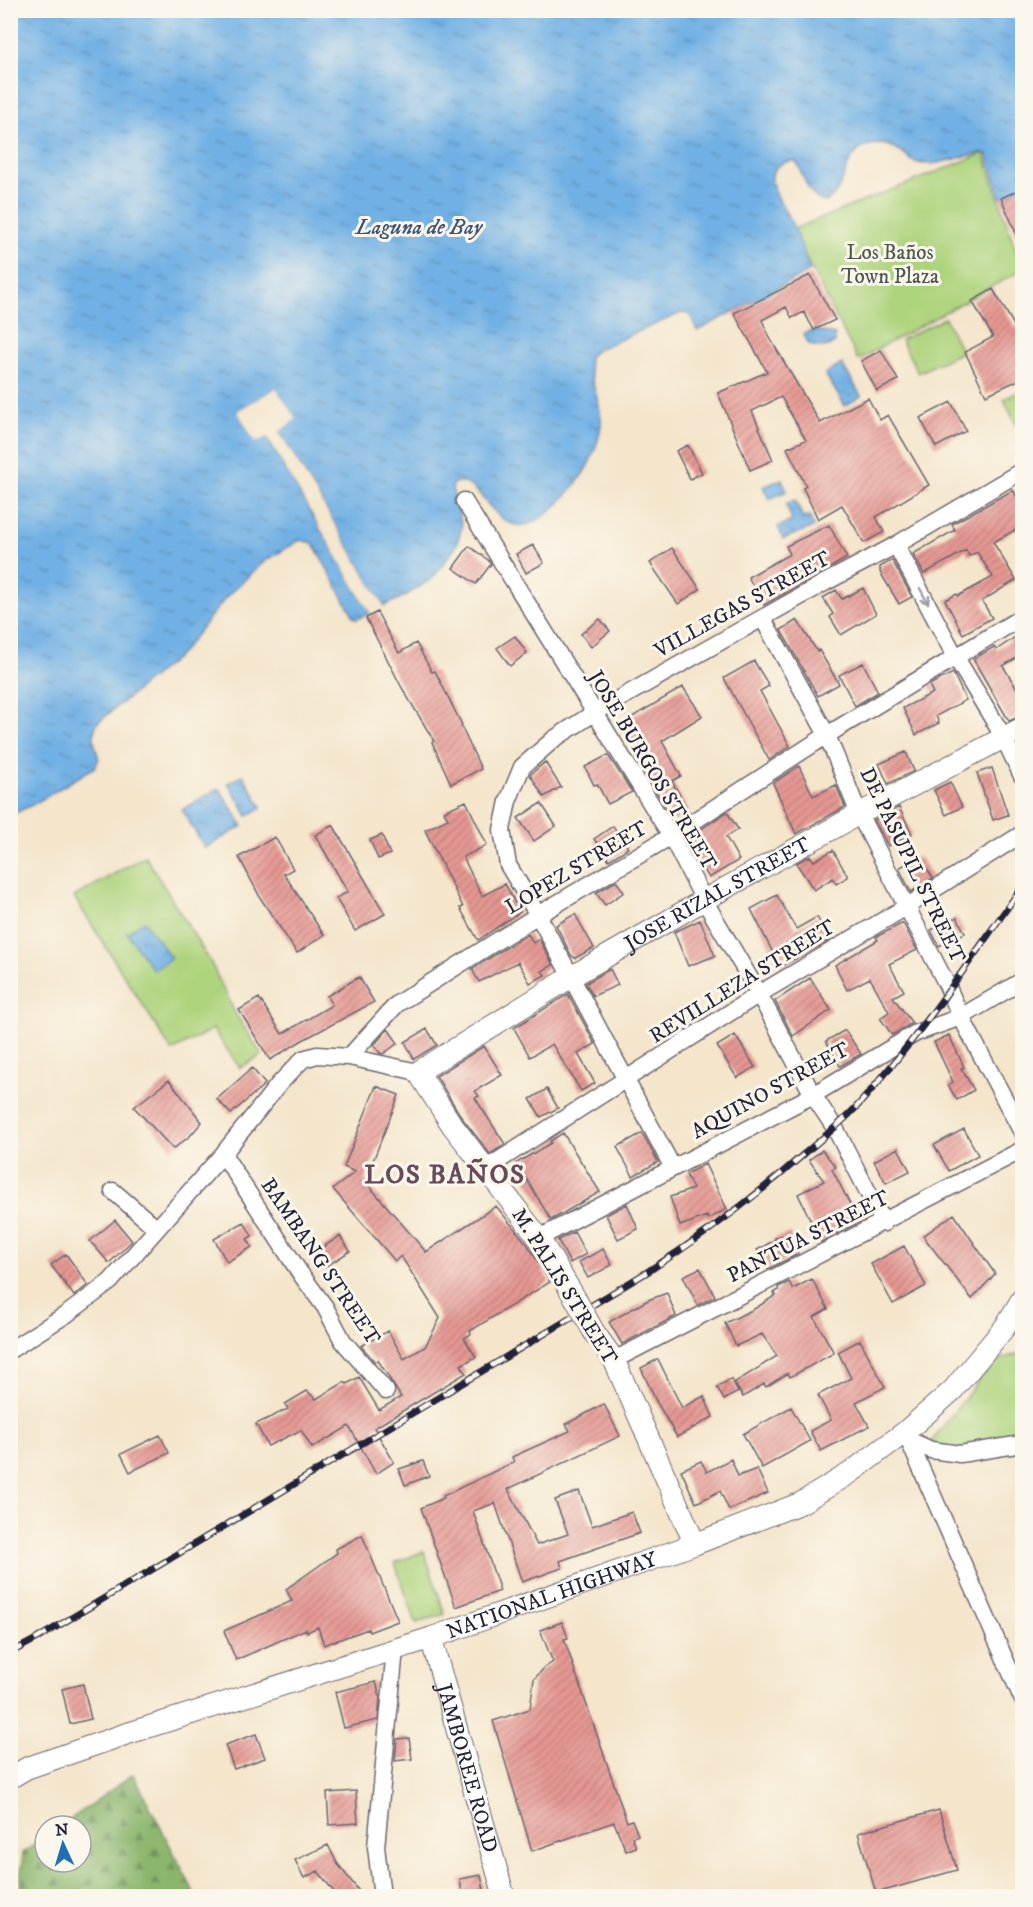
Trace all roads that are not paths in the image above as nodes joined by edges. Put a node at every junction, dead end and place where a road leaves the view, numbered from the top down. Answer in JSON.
{"nodes":[{"id":1,"x":1023,"y":471,"type":"edge"},
{"id":2,"x":464,"y":501,"type":"dead end"},
{"id":3,"x":896,"y":544,"type":"junction"},
{"id":4,"x":1023,"y":616,"type":"edge"},
{"id":5,"x":763,"y":619,"type":"junction"},
{"id":6,"x":956,"y":656,"type":"junction"},
{"id":7,"x":594,"y":713,"type":"junction"},
{"id":8,"x":1023,"y":728,"type":"edge"},
{"id":9,"x":827,"y":735,"type":"junction"},
{"id":10,"x":1003,"y":736,"type":"junction"},
{"id":11,"x":1023,"y":776,"type":"edge"},
{"id":12,"x":860,"y":814,"type":"junction"},
{"id":13,"x":1023,"y":834,"type":"edge"},
{"id":14,"x":671,"y":836,"type":"junction"},
{"id":15,"x":704,"y":900,"type":"junction"},
{"id":16,"x":906,"y":907,"type":"junction"},
{"id":17,"x":538,"y":915,"type":"junction"},
{"id":18,"x":571,"y":977,"type":"junction"},
{"id":19,"x":1023,"y":981,"type":"edge"},
{"id":20,"x":759,"y":994,"type":"junction"},
{"id":21,"x":961,"y":1017,"type":"junction"},
{"id":22,"x":349,"y":1057,"type":"junction"},
{"id":23,"x":418,"y":1072,"type":"junction"},
{"id":24,"x":626,"y":1079,"type":"junction"},
{"id":25,"x":813,"y":1095,"type":"junction"},
{"id":26,"x":1023,"y":1132,"type":"edge"},
{"id":27,"x":1023,"y":1150,"type":"edge"},
{"id":28,"x":223,"y":1154,"type":"junction"},
{"id":29,"x":487,"y":1168,"type":"junction"},
{"id":30,"x":673,"y":1168,"type":"junction"},
{"id":31,"x":113,"y":1191,"type":"dead end"},
{"id":32,"x":884,"y":1222,"type":"junction"},
{"id":33,"x":156,"y":1228,"type":"junction"},
{"id":34,"x":539,"y":1238,"type":"junction"},
{"id":35,"x":1023,"y":1299,"type":"edge"},
{"id":36,"x":10,"y":1350,"type":"edge"},
{"id":37,"x":614,"y":1360,"type":"junction"},
{"id":38,"x":386,"y":1391,"type":"dead end"},
{"id":39,"x":907,"y":1436,"type":"junction"},
{"id":40,"x":1023,"y":1444,"type":"edge"},
{"id":41,"x":695,"y":1544,"type":"junction"},
{"id":42,"x":431,"y":1638,"type":"junction"},
{"id":43,"x":395,"y":1649,"type":"junction"},
{"id":44,"x":1023,"y":1698,"type":"edge"},
{"id":45,"x":10,"y":1778,"type":"edge"},
{"id":46,"x":382,"y":1896,"type":"edge"},
{"id":47,"x":504,"y":1896,"type":"edge"}],
"edges":[{"from":1,"to":3,"type":"street","name":"VILLEGAS STREET"},
{"from":2,"to":7,"type":"street","name":"JOSE BURGOS STREET"},
{"from":3,"to":5,"type":"street","name":"VILLEGAS STREET"},
{"from":3,"to":6,"type":"street","one_way":true},
{"from":4,"to":6,"type":"street","name":"LOPEZ STREET"},
{"from":5,"to":7,"type":"street","name":"VILLEGAS STREET"},
{"from":5,"to":9,"type":"street","name":"DE PASUPIL STREET"},
{"from":6,"to":9,"type":"street","name":"LOPEZ STREET"},
{"from":6,"to":10,"type":"street"},
{"from":7,"to":14,"type":"street","name":"JOSE BURGOS STREET"},
{"from":7,"to":17,"type":"street","name":"VILLEGAS STREET"},
{"from":8,"to":10,"type":"main road","name":"JOSE RIZAL STREET"},
{"from":9,"to":12,"type":"street","name":"DE PASUPIL STREET"},
{"from":9,"to":14,"type":"street","name":"LOPEZ STREET"},
{"from":10,"to":11,"type":"street"},
{"from":10,"to":12,"type":"main road","name":"JOSE RIZAL STREET"},
{"from":12,"to":15,"type":"main road","name":"JOSE RIZAL STREET"},
{"from":12,"to":16,"type":"street","name":"DE PASUPIL STREET"},
{"from":13,"to":16,"type":"street","name":"REVILLEZA STREET"},
{"from":14,"to":15,"type":"street","name":"JOSE BURGOS STREET"},
{"from":14,"to":17,"type":"street","name":"LOPEZ STREET"},
{"from":15,"to":18,"type":"main road","name":"JOSE RIZAL STREET"},
{"from":15,"to":20,"type":"street","name":"JOSE BURGOS STREET"},
{"from":16,"to":20,"type":"street","name":"REVILLEZA STREET"},
{"from":16,"to":21,"type":"street","name":"DE PASUPIL STREET"},
{"from":17,"to":18,"type":"street","name":"VILLEGAS STREET"},
{"from":17,"to":22,"type":"street","name":"LOPEZ STREET"},
{"from":18,"to":23,"type":"main road","name":"JOSE RIZAL STREET"},
{"from":18,"to":24,"type":"street","name":"VILLEGAS STREET"},
{"from":19,"to":21,"type":"street","name":"AQUINO STREET"},
{"from":20,"to":24,"type":"street","name":"REVILLEZA STREET"},
{"from":20,"to":25,"type":"street","name":"JOSE BURGOS STREET"},
{"from":21,"to":25,"type":"street","name":"AQUINO STREET"},
{"from":21,"to":26,"type":"street","name":"DE PASUPIL STREET"},
{"from":22,"to":23,"type":"street"},
{"from":22,"to":28,"type":"street"},
{"from":23,"to":29,"type":"main road","name":"M. PALIS STREET"},
{"from":24,"to":29,"type":"street","name":"REVILLEZA STREET"},
{"from":24,"to":30,"type":"street","name":"VILLEGAS STREET"},
{"from":25,"to":30,"type":"street","name":"AQUINO STREET"},
{"from":25,"to":32,"type":"street","name":"JOSE BURGOS STREET"},
{"from":27,"to":32,"type":"street","name":"PANTUA STREET"},
{"from":28,"to":33,"type":"street"},
{"from":28,"to":38,"type":"street","name":"BAMBANG STREET"},
{"from":29,"to":34,"type":"main road","name":"M. PALIS STREET"},
{"from":30,"to":34,"type":"street","name":"AQUINO STREET"},
{"from":31,"to":33,"type":"street"},
{"from":32,"to":37,"type":"street","name":"PANTUA STREET"},
{"from":33,"to":36,"type":"street"},
{"from":34,"to":37,"type":"main road","name":"M. PALIS STREET","bridge":true},
{"from":35,"to":39,"type":"main road","name":"NATIONAL HIGHWAY"},
{"from":37,"to":41,"type":"main road","name":"M. PALIS STREET"},
{"from":39,"to":40,"type":"street"},
{"from":39,"to":41,"type":"main road","name":"NATIONAL HIGHWAY"},
{"from":39,"to":44,"type":"street"},
{"from":41,"to":42,"type":"main road","name":"NATIONAL HIGHWAY"},
{"from":42,"to":43,"type":"main road","name":"NATIONAL HIGHWAY"},
{"from":42,"to":47,"type":"main road","name":"JAMBOREE ROAD"},
{"from":43,"to":45,"type":"main road","name":"NATIONAL HIGHWAY"},
{"from":43,"to":46,"type":"street"}]}
